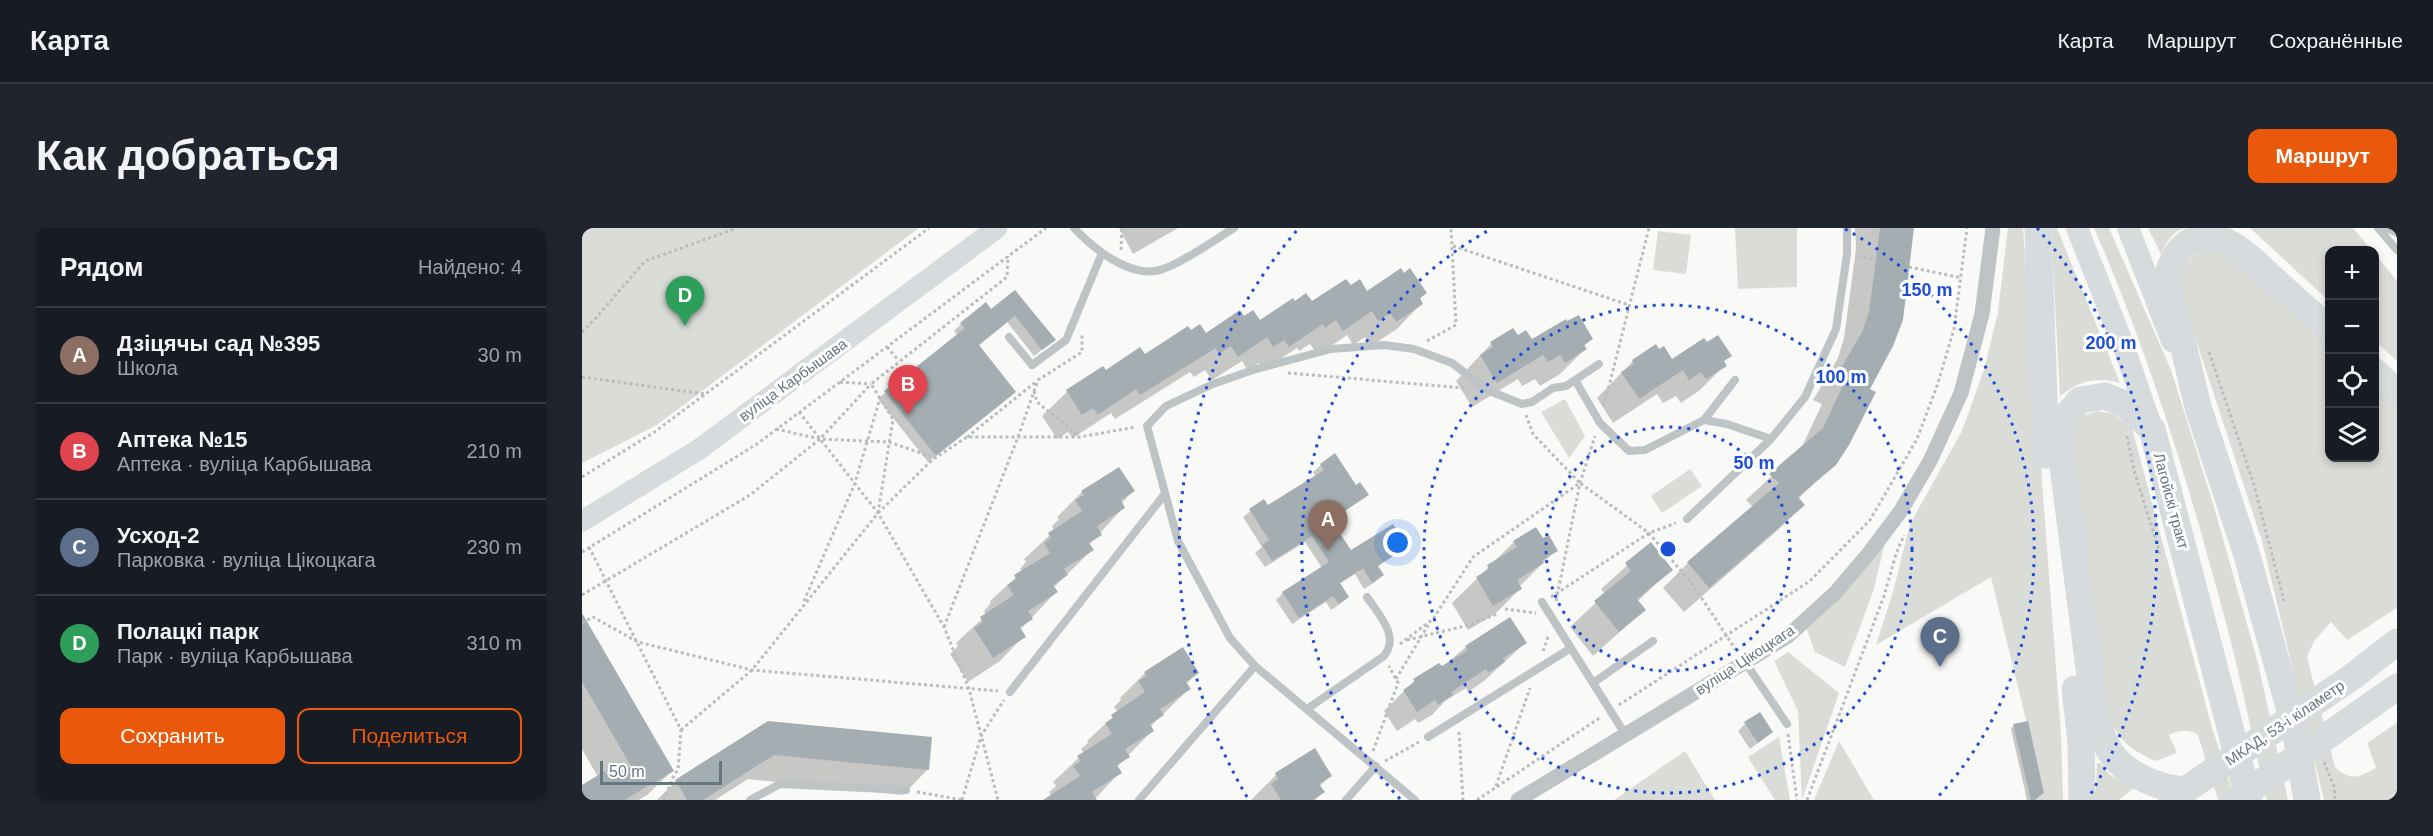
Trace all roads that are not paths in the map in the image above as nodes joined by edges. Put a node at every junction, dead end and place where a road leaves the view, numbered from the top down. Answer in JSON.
{"nodes":[{"id":1,"x":997,"y":228,"type":"edge"},
{"id":2,"x":1074,"y":228,"type":"edge"},
{"id":3,"x":1234,"y":228,"type":"edge"},
{"id":4,"x":1847,"y":228,"type":"edge"},
{"id":5,"x":1993,"y":228,"type":"edge"},
{"id":6,"x":2038,"y":228,"type":"edge"},
{"id":7,"x":2077,"y":228,"type":"edge"},
{"id":8,"x":2128,"y":228,"type":"edge"},
{"id":9,"x":2234,"y":228,"type":"edge"},
{"id":10,"x":2378,"y":228,"type":"edge"},
{"id":11,"x":2387,"y":228,"type":"edge"},
{"id":12,"x":2397,"y":233,"type":"edge"},
{"id":13,"x":2397,"y":250,"type":"edge"},
{"id":14,"x":1102,"y":253,"type":"junction"},
{"id":15,"x":2325,"y":309,"type":"edge"},
{"id":16,"x":2325,"y":326,"type":"edge"},
{"id":17,"x":1009,"y":338,"type":"dead end"},
{"id":18,"x":2375,"y":354,"type":"edge"},
{"id":19,"x":1599,"y":364,"type":"dead end"},
{"id":20,"x":2397,"y":373,"type":"edge"},
{"id":21,"x":2379,"y":376,"type":"edge"},
{"id":22,"x":1575,"y":380,"type":"junction"},
{"id":23,"x":1735,"y":380,"type":"dead end"},
{"id":24,"x":2397,"y":392,"type":"edge"},
{"id":25,"x":2199,"y":407,"type":"junction"},
{"id":26,"x":1704,"y":420,"type":"junction"},
{"id":27,"x":2152,"y":429,"type":"junction"},
{"id":28,"x":1771,"y":439,"type":"junction"},
{"id":29,"x":1164,"y":495,"type":"junction"},
{"id":30,"x":1687,"y":519,"type":"road end"},
{"id":31,"x":582,"y":521,"type":"edge"},
{"id":32,"x":1367,"y":597,"type":"dead end"},
{"id":33,"x":1542,"y":602,"type":"road end"},
{"id":34,"x":1653,"y":640,"type":"dead end"},
{"id":35,"x":2397,"y":642,"type":"edge"},
{"id":36,"x":1571,"y":648,"type":"junction"},
{"id":37,"x":1745,"y":663,"type":"junction"},
{"id":38,"x":1255,"y":666,"type":"junction"},
{"id":39,"x":1593,"y":683,"type":"junction"},
{"id":40,"x":2393,"y":691,"type":"edge"},
{"id":41,"x":1010,"y":692,"type":"road end"},
{"id":42,"x":1307,"y":709,"type":"junction"},
{"id":43,"x":1787,"y":724,"type":"road end"},
{"id":44,"x":1625,"y":734,"type":"junction"},
{"id":45,"x":1428,"y":737,"type":"road end"},
{"id":46,"x":1373,"y":764,"type":"junction"},
{"id":47,"x":906,"y":790,"type":"road end"},
{"id":48,"x":2243,"y":793,"type":"edge"},
{"id":49,"x":2178,"y":795,"type":"edge"},
{"id":50,"x":750,"y":800,"type":"edge"},
{"id":51,"x":1139,"y":800,"type":"edge"},
{"id":52,"x":1346,"y":800,"type":"edge"},
{"id":53,"x":1415,"y":800,"type":"edge"},
{"id":54,"x":1518,"y":800,"type":"edge"},
{"id":55,"x":2082,"y":800,"type":"edge"},
{"id":56,"x":2307,"y":800,"type":"edge"}],
"edges":[{"from":1,"to":31,"type":"main road","name":"вуліца Карбышава"},
{"from":2,"to":14,"type":"lane"},
{"from":3,"to":14,"type":"lane"},
{"from":4,"to":28,"type":"lane"},
{"from":5,"to":37,"type":"street","name":"вуліца Цікоцкага"},
{"from":6,"to":55,"type":"highway"},
{"from":7,"to":27,"type":"main road","name":"Лагойскі тракт"},
{"from":8,"to":25,"type":"main road"},
{"from":9,"to":15,"type":"highway"},
{"from":10,"to":13,"type":"lane"},
{"from":11,"to":12,"type":"lane"},
{"from":14,"to":17,"type":"lane"},
{"from":16,"to":25,"type":"highway"},
{"from":18,"to":20,"type":"highway"},
{"from":19,"to":22,"type":"lane"},
{"from":21,"to":24,"type":"highway"},
{"from":22,"to":26,"type":"lane"},
{"from":22,"to":29,"type":"lane"},
{"from":23,"to":26,"type":"lane"},
{"from":25,"to":56,"type":"highway"},
{"from":26,"to":28,"type":"lane"},
{"from":27,"to":48,"type":"highway","name":"Лагойскі тракт"},
{"from":27,"to":49,"type":"highway"},
{"from":28,"to":30,"type":"lane"},
{"from":29,"to":38,"type":"lane"},
{"from":29,"to":41,"type":"lane"},
{"from":32,"to":42,"type":"lane"},
{"from":33,"to":36,"type":"lane"},
{"from":34,"to":39,"type":"lane"},
{"from":35,"to":49,"type":"highway","name":"МКАД, 53-і кіламетр"},
{"from":36,"to":39,"type":"lane"},
{"from":36,"to":45,"type":"lane"},
{"from":37,"to":43,"type":"lane"},
{"from":37,"to":44,"type":"street","name":"вуліца Цікоцкага"},
{"from":38,"to":42,"type":"lane"},
{"from":38,"to":51,"type":"lane"},
{"from":39,"to":44,"type":"lane"},
{"from":40,"to":48,"type":"highway"},
{"from":42,"to":46,"type":"lane"},
{"from":44,"to":54,"type":"street","name":"вуліца Цікоцкага"},
{"from":46,"to":52,"type":"lane"},
{"from":46,"to":53,"type":"lane"},
{"from":47,"to":50,"type":"lane"}]}
